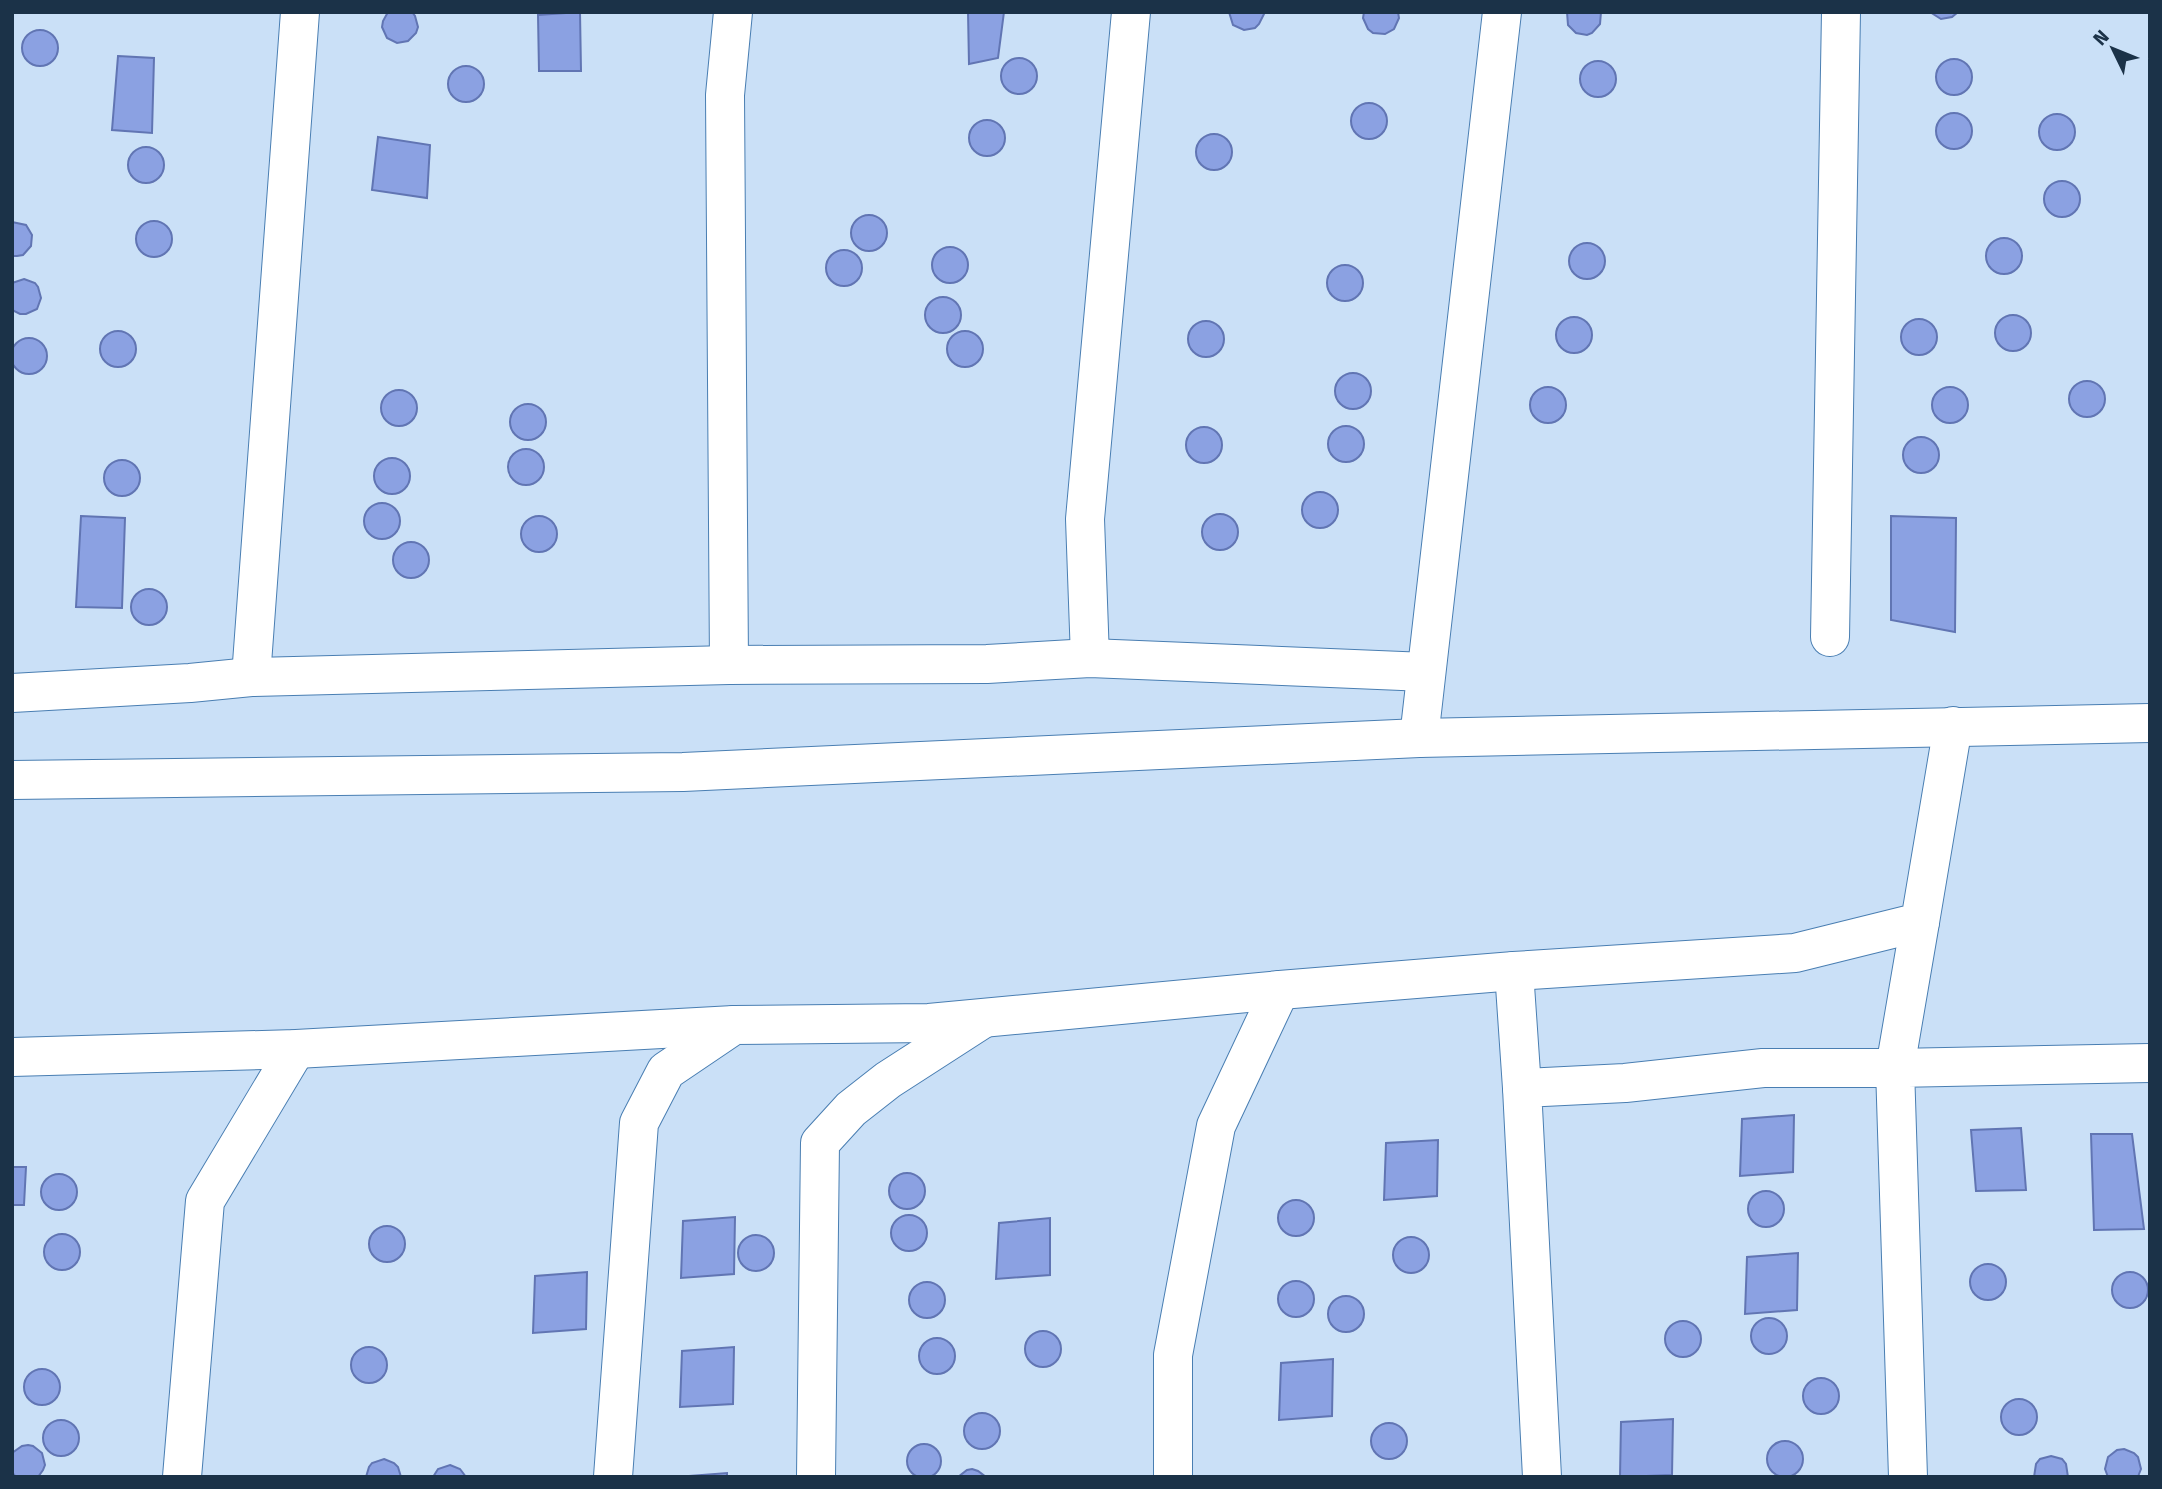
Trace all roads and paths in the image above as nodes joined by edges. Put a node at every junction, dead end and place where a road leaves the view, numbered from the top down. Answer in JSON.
{"nodes":[{"id":1,"x":300,"y":12,"type":"edge"},
{"id":2,"x":733,"y":12,"type":"edge"},
{"id":3,"x":1131,"y":12,"type":"edge"},
{"id":4,"x":1502,"y":12,"type":"edge"},
{"id":5,"x":1841,"y":12,"type":"edge"},
{"id":6,"x":1830,"y":637,"type":"dead end"},
{"id":7,"x":1090,"y":658,"type":"junction"},
{"id":8,"x":729,"y":666,"type":"junction"},
{"id":9,"x":1426,"y":672,"type":"junction"},
{"id":10,"x":251,"y":677,"type":"junction"},
{"id":11,"x":12,"y":693,"type":"edge"},
{"id":12,"x":2150,"y":723,"type":"edge"},
{"id":13,"x":1954,"y":726,"type":"junction"},
{"id":14,"x":1419,"y":738,"type":"junction"},
{"id":15,"x":12,"y":780,"type":"edge"},
{"id":16,"x":1920,"y":922,"type":"junction"},
{"id":17,"x":1514,"y":971,"type":"junction"},
{"id":18,"x":1280,"y":990,"type":"junction"},
{"id":19,"x":986,"y":1017,"type":"junction"},
{"id":20,"x":734,"y":1025,"type":"junction"},
{"id":21,"x":296,"y":1049,"type":"junction"},
{"id":22,"x":12,"y":1057,"type":"edge"},
{"id":23,"x":2150,"y":1063,"type":"edge"},
{"id":24,"x":1895,"y":1068,"type":"junction"},
{"id":25,"x":1522,"y":1088,"type":"junction"},
{"id":26,"x":182,"y":1477,"type":"edge"},
{"id":27,"x":613,"y":1477,"type":"edge"},
{"id":28,"x":816,"y":1477,"type":"edge"},
{"id":29,"x":1173,"y":1477,"type":"edge"},
{"id":30,"x":1542,"y":1477,"type":"edge"},
{"id":31,"x":1908,"y":1477,"type":"edge"}],
"edges":[{"from":1,"to":10,"type":"street"},
{"from":2,"to":8,"type":"street"},
{"from":3,"to":7,"type":"street"},
{"from":4,"to":9,"type":"street"},
{"from":5,"to":6,"type":"street"},
{"from":7,"to":8,"type":"street"},
{"from":7,"to":9,"type":"street"},
{"from":8,"to":10,"type":"street"},
{"from":9,"to":14,"type":"street"},
{"from":10,"to":11,"type":"street"},
{"from":12,"to":13,"type":"street"},
{"from":13,"to":14,"type":"street"},
{"from":13,"to":16,"type":"street"},
{"from":14,"to":15,"type":"street"},
{"from":16,"to":17,"type":"street"},
{"from":16,"to":24,"type":"street"},
{"from":17,"to":18,"type":"street"},
{"from":17,"to":25,"type":"street"},
{"from":18,"to":19,"type":"street"},
{"from":18,"to":29,"type":"street"},
{"from":19,"to":20,"type":"street"},
{"from":19,"to":28,"type":"street"},
{"from":20,"to":21,"type":"street"},
{"from":20,"to":27,"type":"street"},
{"from":21,"to":22,"type":"street"},
{"from":21,"to":26,"type":"street"},
{"from":23,"to":24,"type":"street"},
{"from":24,"to":25,"type":"street"},
{"from":24,"to":31,"type":"street"},
{"from":25,"to":30,"type":"street"}]}
